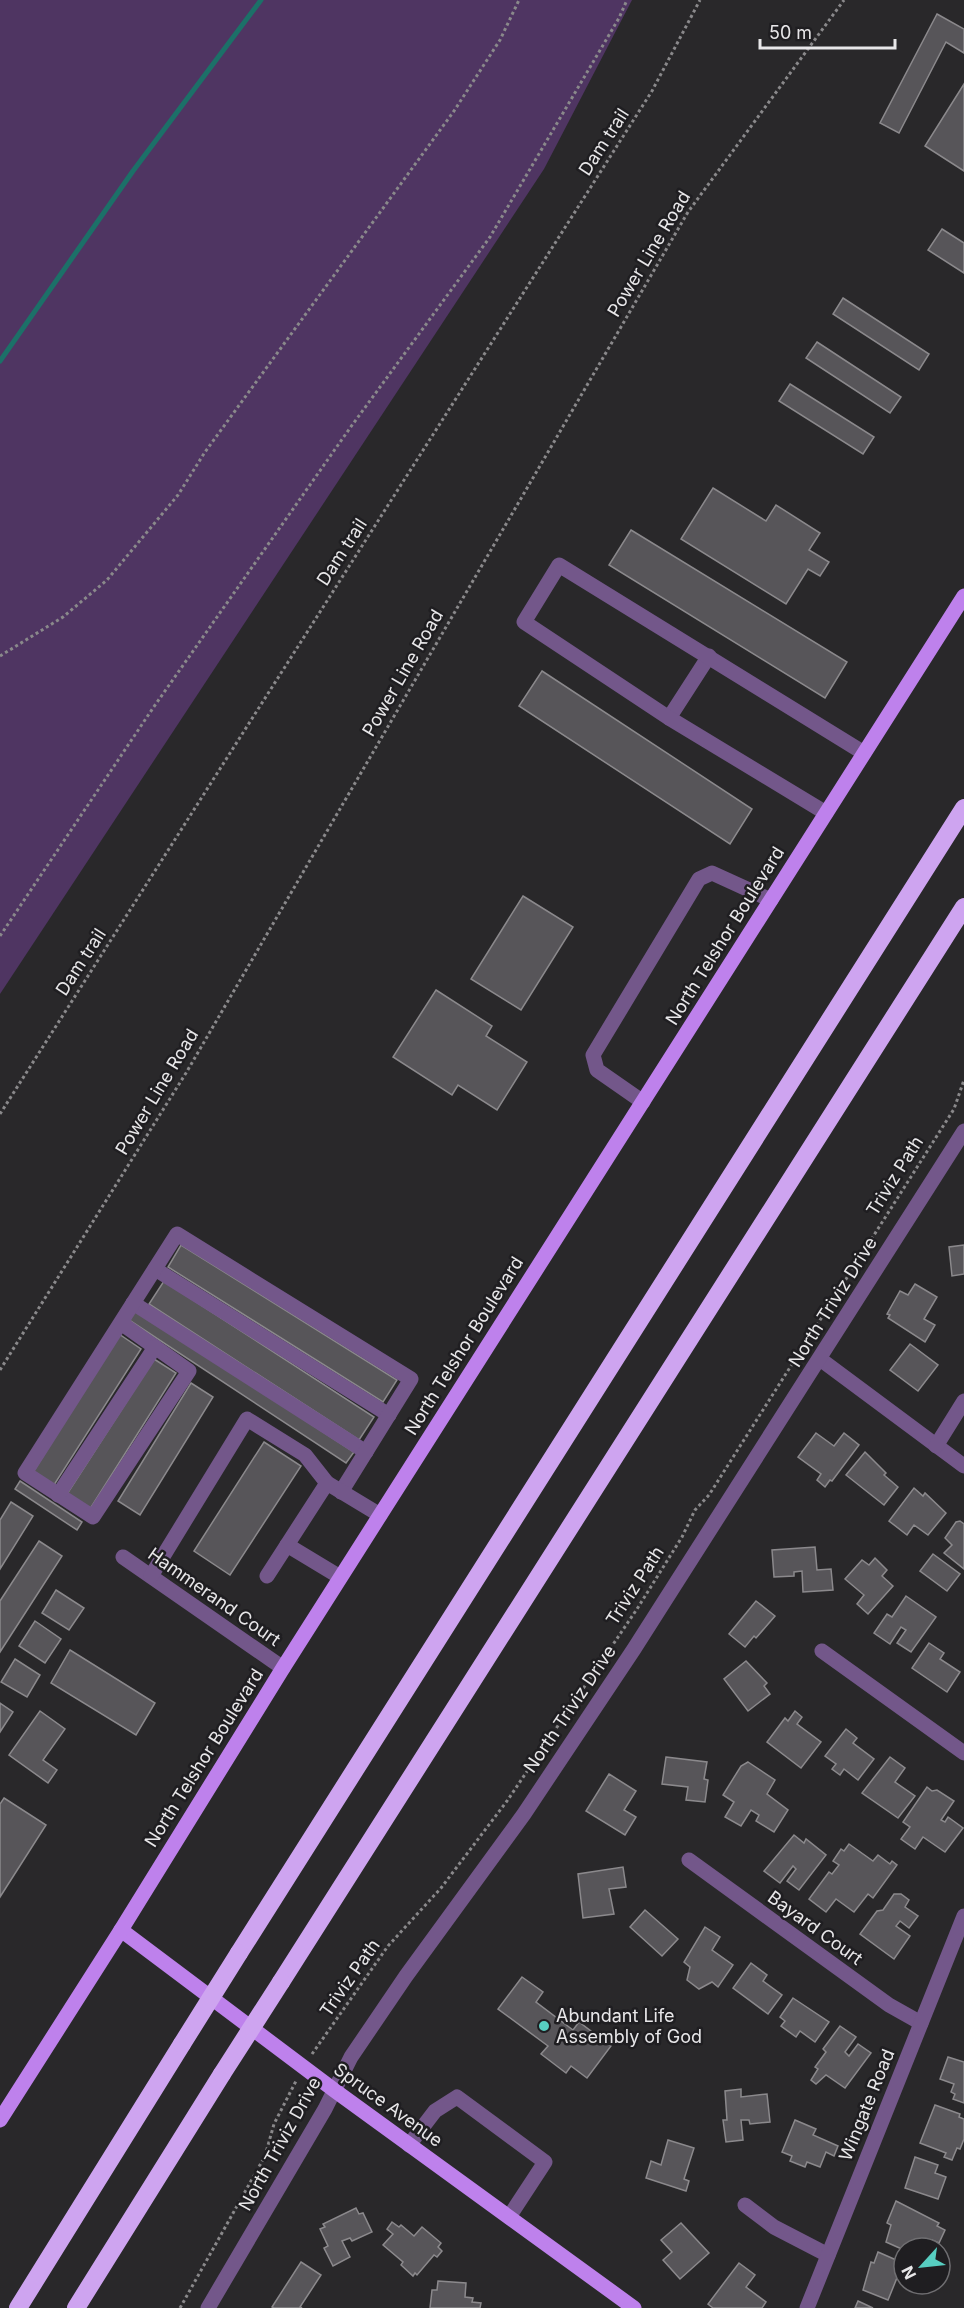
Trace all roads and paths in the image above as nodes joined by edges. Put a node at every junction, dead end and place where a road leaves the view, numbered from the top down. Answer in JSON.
{"nodes":[{"id":1,"x":519,"y":0,"type":"edge"},
{"id":2,"x":627,"y":0,"type":"edge"},
{"id":3,"x":700,"y":0,"type":"edge"},
{"id":4,"x":844,"y":0,"type":"edge"},
{"id":5,"x":964,"y":596,"type":"edge"},
{"id":6,"x":0,"y":656,"type":"edge"},
{"id":7,"x":709,"y":656,"type":"junction"},
{"id":8,"x":669,"y":718,"type":"junction"},
{"id":9,"x":864,"y":753,"type":"junction"},
{"id":10,"x":964,"y":808,"type":"edge"},
{"id":11,"x":826,"y":813,"type":"junction"},
{"id":12,"x":771,"y":900,"type":"junction"},
{"id":13,"x":964,"y":907,"type":"edge"},
{"id":14,"x":0,"y":936,"type":"edge"},
{"id":15,"x":964,"y":1080,"type":"edge"},
{"id":16,"x":643,"y":1102,"type":"junction"},
{"id":17,"x":0,"y":1114,"type":"edge"},
{"id":18,"x":964,"y":1131,"type":"edge"},
{"id":19,"x":155,"y":1269,"type":"junction"},
{"id":20,"x":133,"y":1303,"type":"junction"},
{"id":21,"x":121,"y":1323,"type":"junction"},
{"id":22,"x":155,"y":1347,"type":"junction"},
{"id":23,"x":820,"y":1359,"type":"junction"},
{"id":24,"x":0,"y":1370,"type":"edge"},
{"id":25,"x":964,"y":1401,"type":"edge"},
{"id":26,"x":389,"y":1415,"type":"junction"},
{"id":27,"x":936,"y":1446,"type":"junction"},
{"id":28,"x":366,"y":1452,"type":"junction"},
{"id":29,"x":964,"y":1466,"type":"edge"},
{"id":30,"x":327,"y":1484,"type":"junction"},
{"id":31,"x":341,"y":1492,"type":"junction"},
{"id":32,"x":58,"y":1495,"type":"junction"},
{"id":33,"x":380,"y":1515,"type":"junction"},
{"id":34,"x":287,"y":1545,"type":"junction"},
{"id":35,"x":123,"y":1557,"type":"dead end"},
{"id":36,"x":151,"y":1576,"type":"junction"},
{"id":37,"x":267,"y":1576,"type":"dead end"},
{"id":38,"x":340,"y":1578,"type":"junction"},
{"id":39,"x":822,"y":1651,"type":"dead end"},
{"id":40,"x":282,"y":1668,"type":"junction"},
{"id":41,"x":964,"y":1753,"type":"edge"},
{"id":42,"x":689,"y":1860,"type":"dead end"},
{"id":43,"x":964,"y":1916,"type":"edge"},
{"id":44,"x":121,"y":1930,"type":"junction"},
{"id":45,"x":921,"y":2023,"type":"junction"},
{"id":46,"x":311,"y":2056,"type":"dead end"},
{"id":47,"x":300,"y":2075,"type":"dead end"},
{"id":48,"x":334,"y":2090,"type":"junction"},
{"id":49,"x":0,"y":2120,"type":"edge"},
{"id":50,"x":409,"y":2145,"type":"junction"},
{"id":51,"x":745,"y":2205,"type":"dead end"},
{"id":52,"x":509,"y":2217,"type":"junction"},
{"id":53,"x":828,"y":2255,"type":"junction"},
{"id":54,"x":18,"y":2308,"type":"edge"},
{"id":55,"x":76,"y":2308,"type":"edge"},
{"id":56,"x":180,"y":2308,"type":"edge"},
{"id":57,"x":208,"y":2308,"type":"edge"},
{"id":58,"x":634,"y":2308,"type":"edge"},
{"id":59,"x":807,"y":2308,"type":"edge"}],
"edges":[{"from":1,"to":6,"type":"path"},
{"from":2,"to":14,"type":"path"},
{"from":3,"to":17,"type":"path","name":"Dam trail"},
{"from":4,"to":24,"type":"path","name":"Power Line Road"},
{"from":5,"to":9,"type":"main road","name":"North Telshor Boulevard"},
{"from":7,"to":8,"type":"street"},
{"from":7,"to":8,"type":"street"},
{"from":7,"to":9,"type":"street"},
{"from":8,"to":11,"type":"street"},
{"from":9,"to":11,"type":"main road","name":"North Telshor Boulevard"},
{"from":10,"to":54,"type":"highway","bridge":true},
{"from":11,"to":12,"type":"main road","name":"North Telshor Boulevard"},
{"from":12,"to":16,"type":"main road","name":"North Telshor Boulevard"},
{"from":12,"to":16,"type":"street"},
{"from":13,"to":55,"type":"highway","bridge":true},
{"from":15,"to":46,"type":"path","name":"Triviz Path"},
{"from":16,"to":33,"type":"main road","name":"North Telshor Boulevard"},
{"from":18,"to":23,"type":"street","name":"North Triviz Drive"},
{"from":19,"to":20,"type":"street"},
{"from":19,"to":26,"type":"street"},
{"from":19,"to":26,"type":"street"},
{"from":20,"to":21,"type":"street"},
{"from":20,"to":28,"type":"street"},
{"from":21,"to":22,"type":"street"},
{"from":21,"to":32,"type":"street"},
{"from":22,"to":32,"type":"street"},
{"from":22,"to":32,"type":"street"},
{"from":23,"to":27,"type":"street"},
{"from":23,"to":48,"type":"street","name":"North Triviz Drive"},
{"from":25,"to":27,"type":"street"},
{"from":26,"to":28,"type":"street"},
{"from":27,"to":29,"type":"street"},
{"from":28,"to":31,"type":"street"},
{"from":30,"to":31,"type":"street"},
{"from":30,"to":34,"type":"street"},
{"from":30,"to":36,"type":"street"},
{"from":31,"to":33,"type":"street"},
{"from":33,"to":38,"type":"main road","name":"North Telshor Boulevard"},
{"from":34,"to":37,"type":"street"},
{"from":34,"to":38,"type":"street"},
{"from":35,"to":36,"type":"street","name":"Hammerand Court"},
{"from":36,"to":40,"type":"street","name":"Hammerand Court"},
{"from":38,"to":40,"type":"main road","name":"North Telshor Boulevard"},
{"from":39,"to":41,"type":"street"},
{"from":40,"to":44,"type":"main road","name":"North Telshor Boulevard"},
{"from":42,"to":45,"type":"street","name":"Bayard Court"},
{"from":43,"to":45,"type":"street","name":"Wingate Road"},
{"from":44,"to":48,"type":"main road","name":"Spruce Avenue"},
{"from":44,"to":49,"type":"main road","name":"North Telshor Boulevard"},
{"from":45,"to":53,"type":"street","name":"Wingate Road"},
{"from":47,"to":56,"type":"path"},
{"from":48,"to":50,"type":"main road","name":"Spruce Avenue"},
{"from":48,"to":57,"type":"street","name":"North Triviz Drive"},
{"from":50,"to":52,"type":"main road","name":"Spruce Avenue"},
{"from":50,"to":52,"type":"street"},
{"from":51,"to":53,"type":"street"},
{"from":52,"to":58,"type":"main road","name":"Spruce Avenue"},
{"from":53,"to":59,"type":"street","name":"Wingate Road"}]}
